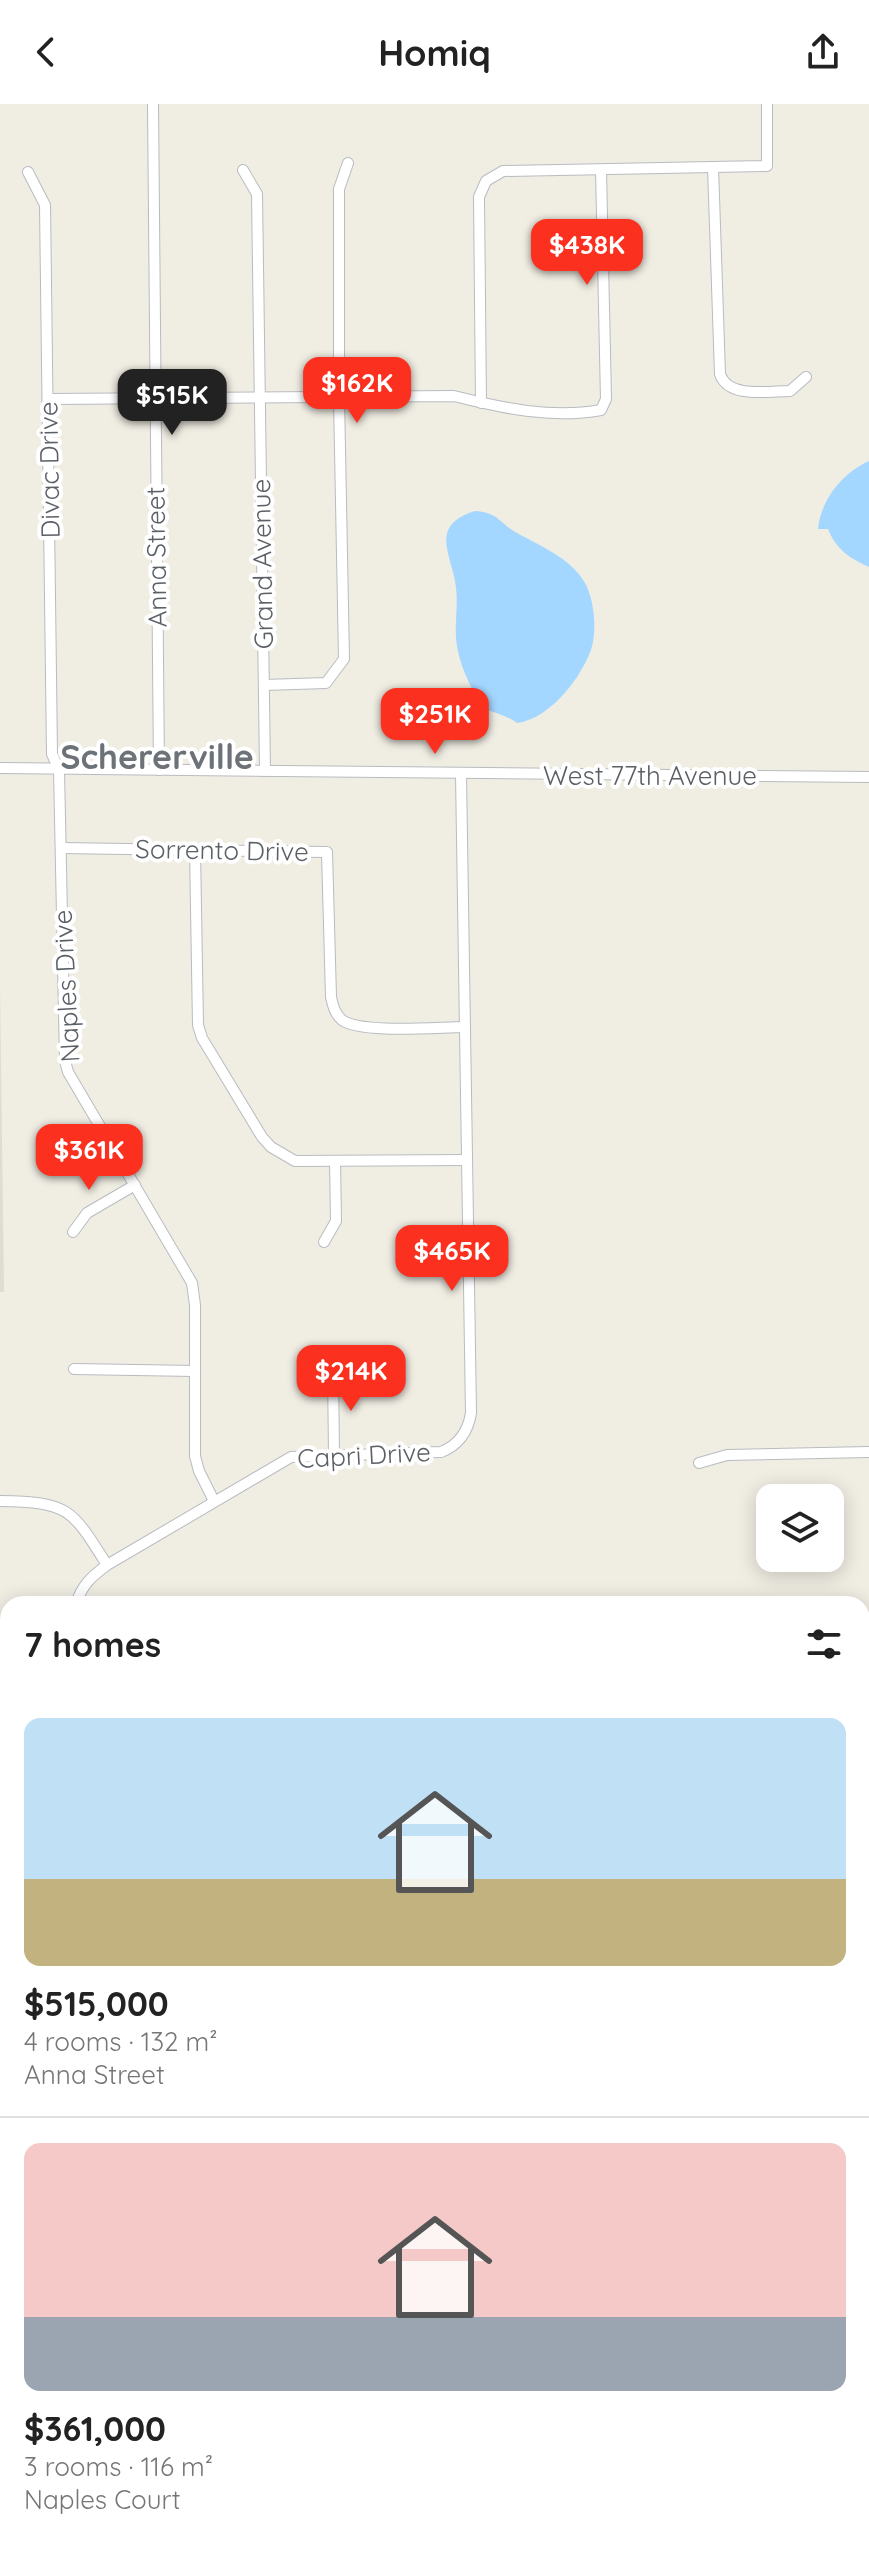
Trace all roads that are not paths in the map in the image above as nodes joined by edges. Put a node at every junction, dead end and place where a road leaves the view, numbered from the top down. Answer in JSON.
{"nodes":[{"id":1,"x":153,"y":104,"type":"edge"},
{"id":2,"x":767,"y":104,"type":"edge"},
{"id":3,"x":348,"y":163,"type":"dead end"},
{"id":4,"x":713,"y":167,"type":"junction"},
{"id":5,"x":243,"y":170,"type":"dead end"},
{"id":6,"x":601,"y":170,"type":"junction"},
{"id":7,"x":28,"y":172,"type":"dead end"},
{"id":8,"x":806,"y":377,"type":"dead end"},
{"id":9,"x":261,"y":397,"type":"junction"},
{"id":10,"x":339,"y":397,"type":"junction"},
{"id":11,"x":48,"y":399,"type":"junction"},
{"id":12,"x":155,"y":399,"type":"junction"},
{"id":13,"x":481,"y":403,"type":"junction"},
{"id":14,"x":264,"y":685,"type":"junction"},
{"id":15,"x":0,"y":768,"type":"edge"},
{"id":16,"x":59,"y":770,"type":"junction"},
{"id":17,"x":159,"y":770,"type":"junction"},
{"id":18,"x":265,"y":771,"type":"junction"},
{"id":19,"x":461,"y":774,"type":"junction"},
{"id":20,"x":869,"y":777,"type":"edge"},
{"id":21,"x":61,"y":848,"type":"junction"},
{"id":22,"x":195,"y":849,"type":"junction"},
{"id":23,"x":465,"y":1027,"type":"junction"},
{"id":24,"x":467,"y":1160,"type":"junction"},
{"id":25,"x":335,"y":1161,"type":"junction"},
{"id":26,"x":135,"y":1185,"type":"junction"},
{"id":27,"x":73,"y":1232,"type":"dead end"},
{"id":28,"x":324,"y":1242,"type":"dead end"},
{"id":29,"x":74,"y":1369,"type":"dead end"},
{"id":30,"x":195,"y":1371,"type":"junction"},
{"id":31,"x":333,"y":1372,"type":"dead end"},
{"id":32,"x":869,"y":1452,"type":"edge"},
{"id":33,"x":334,"y":1454,"type":"junction"},
{"id":34,"x":699,"y":1463,"type":"dead end"},
{"id":35,"x":0,"y":1501,"type":"edge"},
{"id":36,"x":214,"y":1501,"type":"junction"},
{"id":37,"x":107,"y":1565,"type":"junction"},
{"id":38,"x":79,"y":1596,"type":"edge"}],
"edges":[{"from":1,"to":12,"type":"street","name":"Anna Street"},
{"from":2,"to":4,"type":"street"},
{"from":3,"to":10,"type":"street"},
{"from":4,"to":6,"type":"street"},
{"from":4,"to":8,"type":"street"},
{"from":5,"to":9,"type":"street","name":"Grand Avenue"},
{"from":6,"to":13,"type":"street"},
{"from":6,"to":13,"type":"street"},
{"from":7,"to":11,"type":"street","name":"Divac Drive"},
{"from":9,"to":10,"type":"street"},
{"from":9,"to":12,"type":"street"},
{"from":9,"to":14,"type":"street","name":"Grand Avenue"},
{"from":10,"to":13,"type":"street"},
{"from":10,"to":14,"type":"street"},
{"from":11,"to":12,"type":"street"},
{"from":11,"to":16,"type":"street","name":"Divac Drive"},
{"from":12,"to":17,"type":"street","name":"Anna Street"},
{"from":14,"to":18,"type":"street","name":"Grand Avenue"},
{"from":15,"to":16,"type":"street","name":"West 77th Avenue"},
{"from":16,"to":17,"type":"street","name":"West 77th Avenue"},
{"from":16,"to":21,"type":"street","name":"Naples Drive"},
{"from":17,"to":18,"type":"street","name":"West 77th Avenue"},
{"from":18,"to":19,"type":"street","name":"West 77th Avenue"},
{"from":19,"to":20,"type":"street","name":"West 77th Avenue"},
{"from":19,"to":23,"type":"street","name":"Capri Drive"},
{"from":21,"to":22,"type":"street","name":"Sorrento Drive"},
{"from":21,"to":26,"type":"street","name":"Naples Drive"},
{"from":22,"to":23,"type":"street","name":"Sorrento Drive"},
{"from":22,"to":25,"type":"street"},
{"from":23,"to":24,"type":"street","name":"Capri Drive"},
{"from":24,"to":25,"type":"street"},
{"from":24,"to":33,"type":"street","name":"Capri Drive"},
{"from":25,"to":28,"type":"street"},
{"from":26,"to":27,"type":"street"},
{"from":26,"to":30,"type":"street","name":"Naples Drive"},
{"from":29,"to":30,"type":"street"},
{"from":30,"to":36,"type":"street","name":"Naples Drive"},
{"from":31,"to":33,"type":"street"},
{"from":32,"to":34,"type":"street"},
{"from":33,"to":36,"type":"street","name":"Capri Drive"},
{"from":35,"to":37,"type":"street"},
{"from":36,"to":37,"type":"street","name":"Capri Drive"},
{"from":37,"to":38,"type":"street","name":"Capri Drive"}]}
